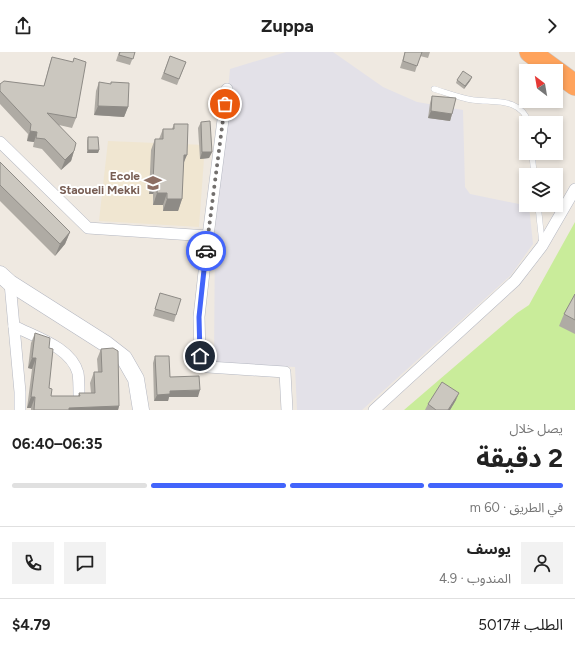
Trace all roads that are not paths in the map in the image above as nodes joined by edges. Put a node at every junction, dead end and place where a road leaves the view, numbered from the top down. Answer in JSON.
{"nodes":[{"id":1,"x":530,"y":52,"type":"edge"},
{"id":2,"x":575,"y":85,"type":"edge"},
{"id":3,"x":434,"y":88,"type":"dead end"},
{"id":4,"x":227,"y":89,"type":"dead end"},
{"id":5,"x":525,"y":116,"type":"edge"},
{"id":6,"x":0,"y":142,"type":"edge"},
{"id":7,"x":575,"y":189,"type":"edge"},
{"id":8,"x":539,"y":212,"type":"edge"},
{"id":9,"x":208,"y":236,"type":"junction"},
{"id":10,"x":542,"y":246,"type":"junction"},
{"id":11,"x":5,"y":278,"type":"edge"},
{"id":12,"x":14,"y":326,"type":"junction"},
{"id":13,"x":79,"y":395,"type":"edge"},
{"id":14,"x":20,"y":410,"type":"edge"},
{"id":15,"x":141,"y":410,"type":"edge"},
{"id":16,"x":287,"y":410,"type":"edge"},
{"id":17,"x":374,"y":410,"type":"edge"}],
"edges":[{"from":1,"to":2,"type":"highway"},
{"from":3,"to":5,"type":"lane"},
{"from":4,"to":9,"type":"street"},
{"from":6,"to":9,"type":"street"},
{"from":7,"to":10,"type":"street"},
{"from":8,"to":10,"type":"lane"},
{"from":9,"to":16,"type":"street"},
{"from":10,"to":17,"type":"street"},
{"from":11,"to":12,"type":"street"},
{"from":11,"to":15,"type":"main road"},
{"from":12,"to":13,"type":"street"},
{"from":12,"to":14,"type":"street"}]}
